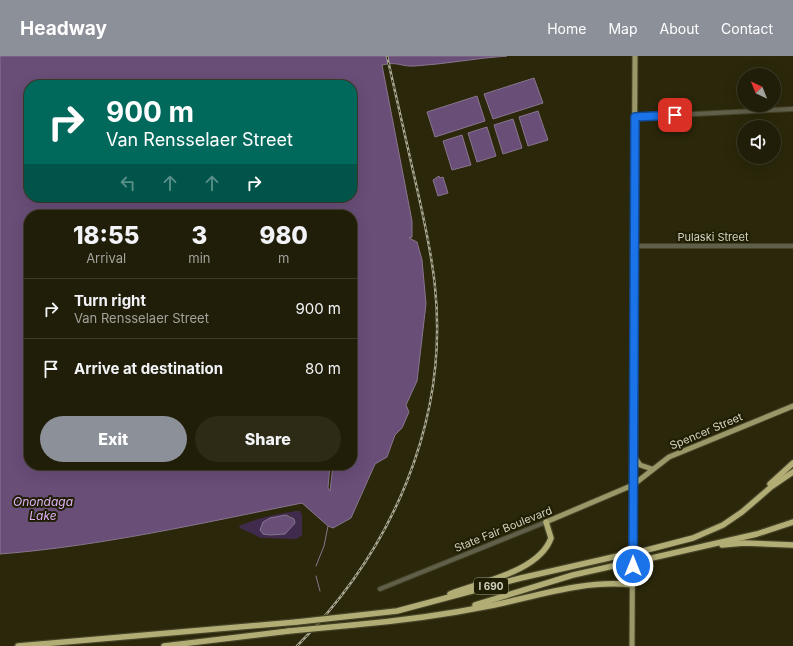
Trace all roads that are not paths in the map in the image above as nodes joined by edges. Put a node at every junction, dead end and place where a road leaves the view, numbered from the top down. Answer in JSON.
{"nodes":[{"id":1,"x":635,"y":56,"type":"edge"},
{"id":2,"x":793,"y":110,"type":"edge"},
{"id":3,"x":635,"y":117,"type":"junction"},
{"id":4,"x":634,"y":246,"type":"junction"},
{"id":5,"x":793,"y":246,"type":"edge"},
{"id":6,"x":793,"y":406,"type":"edge"},
{"id":7,"x":632,"y":454,"type":"junction"},
{"id":8,"x":793,"y":463,"type":"edge"},
{"id":9,"x":652,"y":468,"type":"junction"},
{"id":10,"x":793,"y":472,"type":"edge"},
{"id":11,"x":633,"y":485,"type":"junction"},
{"id":12,"x":756,"y":500,"type":"junction"},
{"id":13,"x":546,"y":522,"type":"junction"},
{"id":14,"x":793,"y":522,"type":"edge"},
{"id":15,"x":793,"y":545,"type":"edge"},
{"id":16,"x":704,"y":546,"type":"junction"},
{"id":17,"x":633,"y":585,"type":"junction"},
{"id":18,"x":380,"y":589,"type":"dead end"},
{"id":19,"x":424,"y":605,"type":"junction"},
{"id":20,"x":452,"y":612,"type":"junction"},
{"id":21,"x":18,"y":646,"type":"edge"},
{"id":22,"x":164,"y":646,"type":"edge"},
{"id":23,"x":171,"y":646,"type":"edge"},
{"id":24,"x":632,"y":646,"type":"edge"}],
"edges":[{"from":1,"to":3,"type":"main road"},
{"from":2,"to":3,"type":"street"},
{"from":3,"to":4,"type":"main road"},
{"from":4,"to":5,"type":"street","name":"Pulaski Street"},
{"from":4,"to":7,"type":"main road"},
{"from":6,"to":9,"type":"main road","name":"Spencer Street"},
{"from":7,"to":9,"type":"main road"},
{"from":7,"to":11,"type":"main road"},
{"from":8,"to":12,"type":"highway"},
{"from":9,"to":11,"type":"main road","name":"Spencer Street"},
{"from":10,"to":12,"type":"highway","number":"I 690"},
{"from":11,"to":13,"type":"main road","name":"State Fair Boulevard"},
{"from":11,"to":17,"type":"main road"},
{"from":12,"to":19,"type":"highway","number":"I 690","bridge":true},
{"from":13,"to":18,"type":"street","name":"State Fair Boulevard"},
{"from":13,"to":19,"type":"highway"},
{"from":14,"to":16,"type":"highway","number":"I 690"},
{"from":15,"to":16,"type":"highway"},
{"from":16,"to":20,"type":"highway","number":"I 690","bridge":true},
{"from":17,"to":20,"type":"highway"},
{"from":17,"to":24,"type":"main road"},
{"from":19,"to":21,"type":"highway","number":"I 690","bridge":true},
{"from":20,"to":23,"type":"highway","number":"I 690","bridge":true},
{"from":22,"to":23,"type":"highway","number":"I 690"}]}
